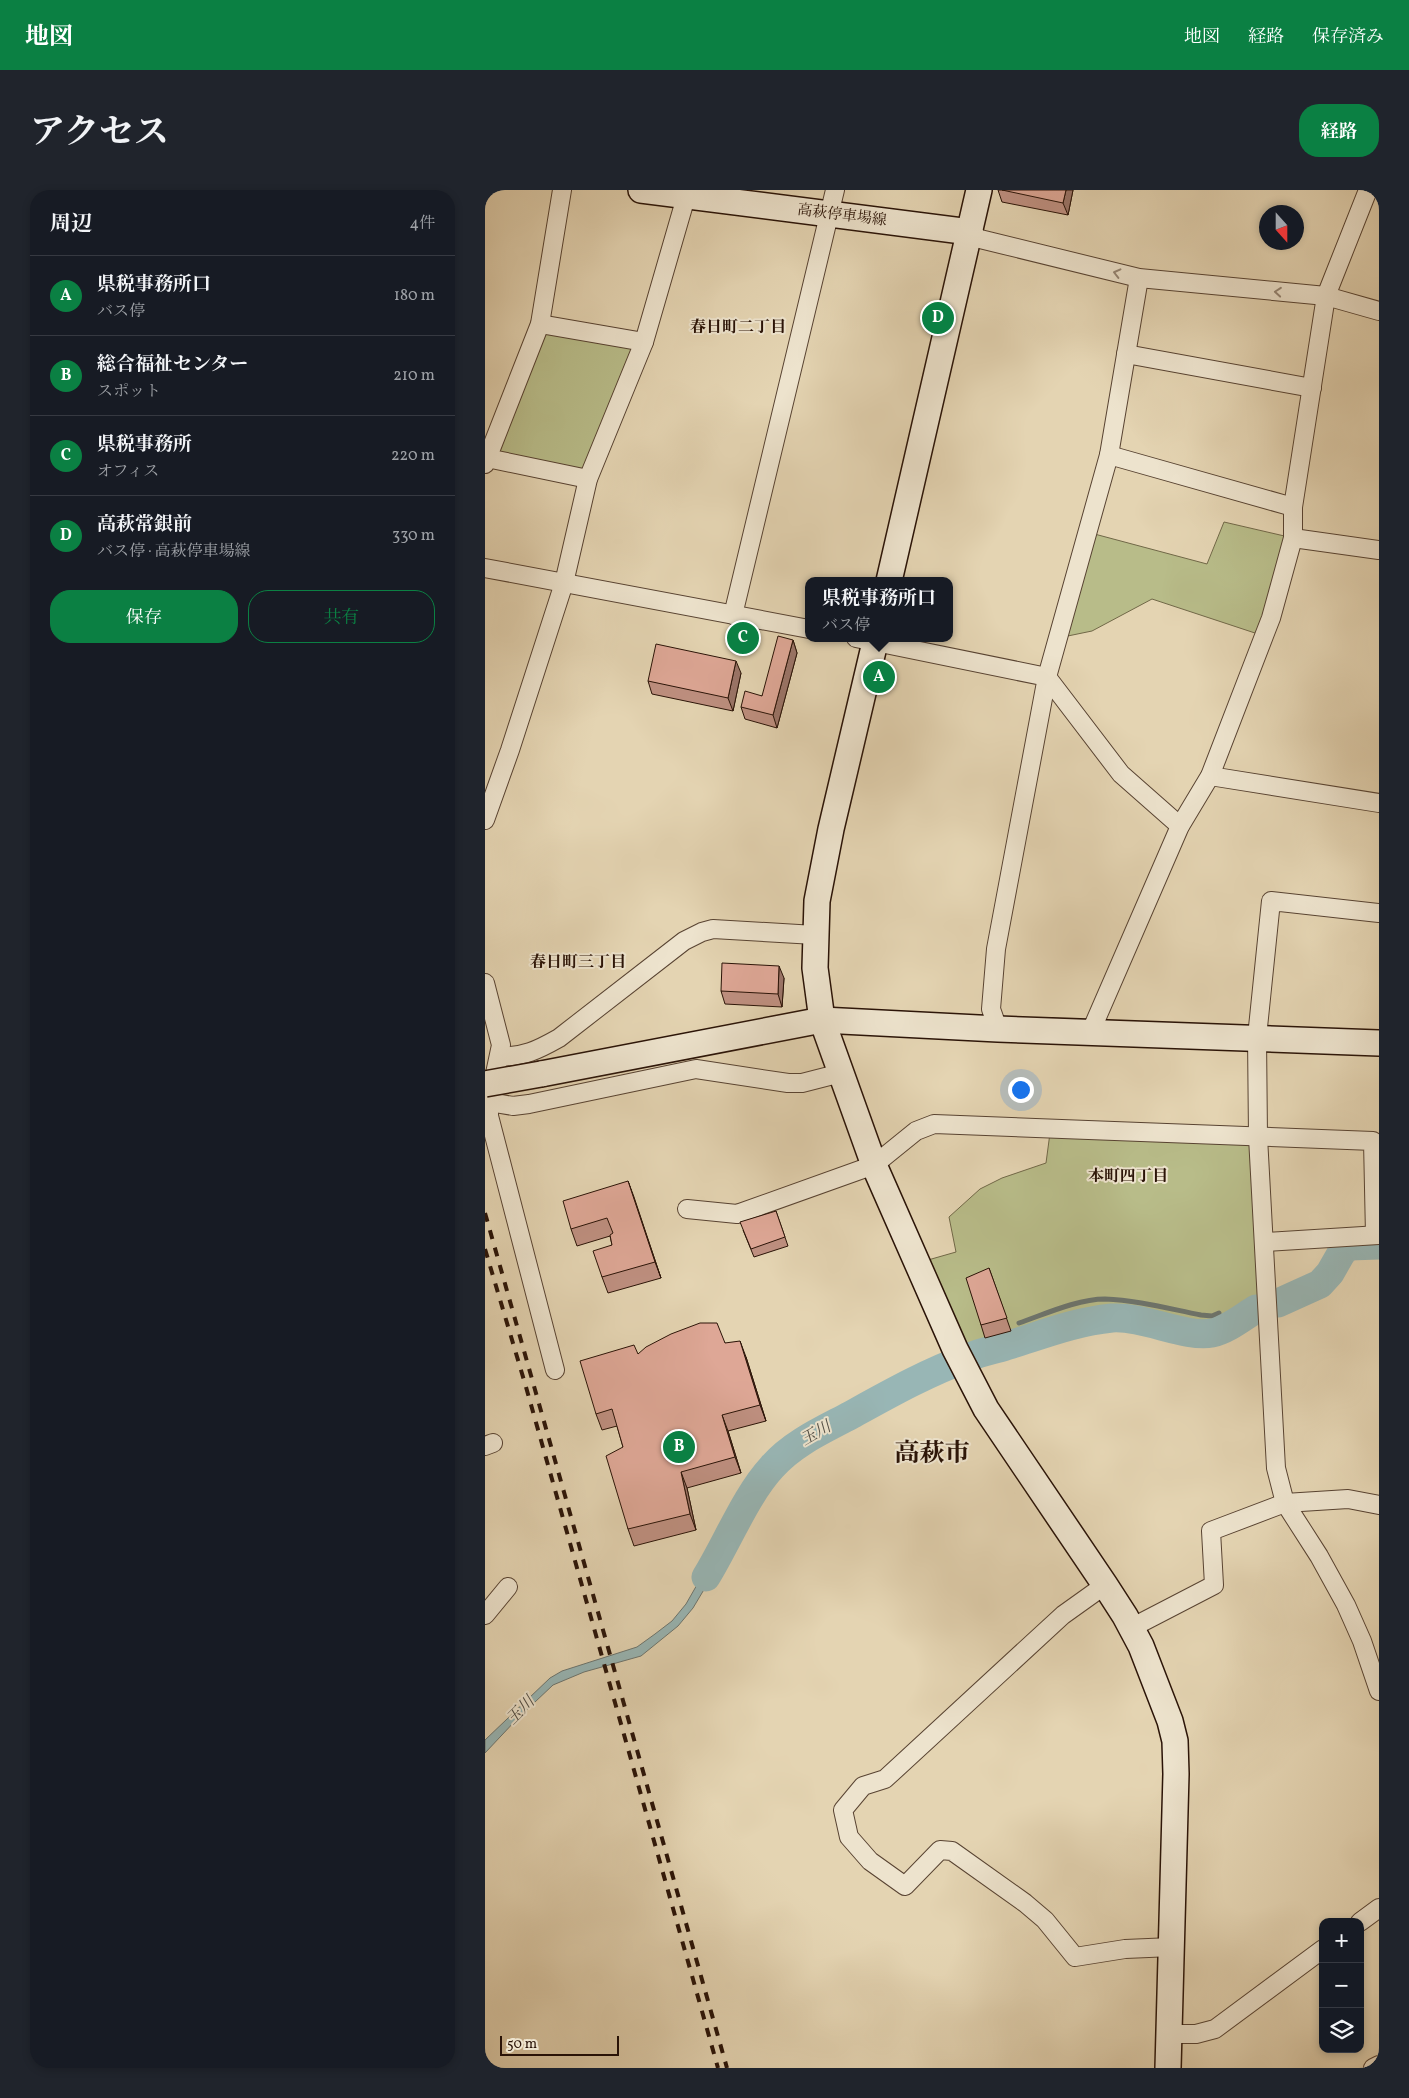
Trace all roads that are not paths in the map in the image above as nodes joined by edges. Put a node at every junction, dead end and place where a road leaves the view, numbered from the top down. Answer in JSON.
{"nodes":[{"id":1,"x":562,"y":190,"type":"edge"},
{"id":2,"x":641,"y":190,"type":"edge"},
{"id":3,"x":835,"y":190,"type":"edge"},
{"id":4,"x":979,"y":190,"type":"edge"},
{"id":5,"x":1368,"y":190,"type":"edge"},
{"id":6,"x":687,"y":193,"type":"edge"},
{"id":7,"x":830,"y":214,"type":"junction"},
{"id":8,"x":970,"y":232,"type":"junction"},
{"id":9,"x":1139,"y":278,"type":"junction"},
{"id":10,"x":1326,"y":296,"type":"junction"},
{"id":11,"x":1379,"y":311,"type":"edge"},
{"id":12,"x":539,"y":324,"type":"junction"},
{"id":13,"x":644,"y":342,"type":"junction"},
{"id":14,"x":1126,"y":354,"type":"junction"},
{"id":15,"x":1312,"y":388,"type":"junction"},
{"id":16,"x":1109,"y":455,"type":"junction"},
{"id":17,"x":486,"y":461,"type":"edge"},
{"id":18,"x":588,"y":479,"type":"junction"},
{"id":19,"x":1293,"y":507,"type":"junction"},
{"id":20,"x":1293,"y":538,"type":"junction"},
{"id":21,"x":1379,"y":550,"type":"edge"},
{"id":22,"x":485,"y":568,"type":"edge"},
{"id":23,"x":890,"y":577,"type":"edge"},
{"id":24,"x":564,"y":583,"type":"junction"},
{"id":25,"x":733,"y":615,"type":"junction"},
{"id":26,"x":805,"y":628,"type":"edge"},
{"id":27,"x":868,"y":642,"type":"edge"},
{"id":28,"x":883,"y":642,"type":"edge"},
{"id":29,"x":1047,"y":677,"type":"junction"},
{"id":30,"x":1210,"y":776,"type":"junction"},
{"id":31,"x":1379,"y":803,"type":"edge"},
{"id":32,"x":485,"y":820,"type":"edge"},
{"id":33,"x":1180,"y":826,"type":"junction"},
{"id":34,"x":1379,"y":913,"type":"edge"},
{"id":35,"x":815,"y":935,"type":"junction"},
{"id":36,"x":485,"y":983,"type":"edge"},
{"id":37,"x":823,"y":1020,"type":"junction"},
{"id":38,"x":998,"y":1029,"type":"junction"},
{"id":39,"x":1091,"y":1031,"type":"junction"},
{"id":40,"x":1257,"y":1037,"type":"junction"},
{"id":41,"x":1379,"y":1043,"type":"edge"},
{"id":42,"x":499,"y":1058,"type":"junction"},
{"id":43,"x":841,"y":1073,"type":"junction"},
{"id":44,"x":487,"y":1093,"type":"edge"},
{"id":45,"x":1258,"y":1137,"type":"junction"},
{"id":46,"x":874,"y":1165,"type":"junction"},
{"id":47,"x":687,"y":1209,"type":"dead end"},
{"id":48,"x":1377,"y":1235,"type":"edge"},
{"id":49,"x":1265,"y":1242,"type":"junction"},
{"id":50,"x":555,"y":1370,"type":"dead end"},
{"id":51,"x":1285,"y":1503,"type":"junction"},
{"id":52,"x":1379,"y":1506,"type":"edge"},
{"id":53,"x":1105,"y":1585,"type":"junction"},
{"id":54,"x":508,"y":1587,"type":"dead end"},
{"id":55,"x":485,"y":1615,"type":"edge"},
{"id":56,"x":1131,"y":1628,"type":"junction"},
{"id":57,"x":1379,"y":1691,"type":"edge"},
{"id":58,"x":1379,"y":1908,"type":"edge"},
{"id":59,"x":1364,"y":1919,"type":"edge"},
{"id":60,"x":1172,"y":1947,"type":"junction"},
{"id":61,"x":1319,"y":1952,"type":"edge"},
{"id":62,"x":1169,"y":2034,"type":"junction"},
{"id":63,"x":1379,"y":2065,"type":"edge"},
{"id":64,"x":1166,"y":2067,"type":"edge"},
{"id":65,"x":1373,"y":2068,"type":"edge"}],
"edges":[{"from":1,"to":12,"type":"street"},
{"from":2,"to":6,"type":"street","name":"高萩停車場線"},
{"from":3,"to":7,"type":"street"},
{"from":4,"to":8,"type":"street"},
{"from":5,"to":10,"type":"street"},
{"from":6,"to":7,"type":"street","name":"高萩停車場線"},
{"from":6,"to":13,"type":"street"},
{"from":7,"to":8,"type":"street","name":"高萩停車場線"},
{"from":7,"to":25,"type":"street"},
{"from":9,"to":8,"type":"street","one_way":true},
{"from":8,"to":23,"type":"street"},
{"from":10,"to":9,"type":"street","one_way":true},
{"from":9,"to":14,"type":"street"},
{"from":10,"to":11,"type":"street"},
{"from":10,"to":15,"type":"street"},
{"from":12,"to":13,"type":"street"},
{"from":12,"to":17,"type":"street"},
{"from":13,"to":18,"type":"street"},
{"from":14,"to":15,"type":"street"},
{"from":14,"to":16,"type":"street"},
{"from":15,"to":19,"type":"street"},
{"from":16,"to":19,"type":"street"},
{"from":16,"to":29,"type":"street"},
{"from":17,"to":18,"type":"street"},
{"from":18,"to":24,"type":"street"},
{"from":19,"to":20,"type":"street"},
{"from":20,"to":21,"type":"street"},
{"from":20,"to":30,"type":"street"},
{"from":22,"to":24,"type":"street"},
{"from":24,"to":25,"type":"street"},
{"from":24,"to":32,"type":"street"},
{"from":25,"to":26,"type":"street"},
{"from":27,"to":35,"type":"street"},
{"from":28,"to":29,"type":"street"},
{"from":29,"to":33,"type":"street"},
{"from":29,"to":38,"type":"street"},
{"from":30,"to":31,"type":"street"},
{"from":30,"to":33,"type":"street"},
{"from":33,"to":39,"type":"street"},
{"from":34,"to":40,"type":"street"},
{"from":35,"to":37,"type":"street"},
{"from":35,"to":42,"type":"street"},
{"from":36,"to":42,"type":"street"},
{"from":37,"to":38,"type":"street"},
{"from":37,"to":43,"type":"street"},
{"from":37,"to":44,"type":"street","bridge":true},
{"from":38,"to":39,"type":"street"},
{"from":39,"to":40,"type":"street"},
{"from":40,"to":41,"type":"street"},
{"from":40,"to":45,"type":"street"},
{"from":42,"to":44,"type":"street"},
{"from":43,"to":44,"type":"street"},
{"from":43,"to":46,"type":"street"},
{"from":44,"to":50,"type":"street"},
{"from":45,"to":46,"type":"street"},
{"from":45,"to":48,"type":"street"},
{"from":45,"to":49,"type":"street"},
{"from":46,"to":47,"type":"street"},
{"from":46,"to":53,"type":"street"},
{"from":48,"to":49,"type":"street"},
{"from":49,"to":51,"type":"street"},
{"from":51,"to":52,"type":"street"},
{"from":51,"to":56,"type":"street"},
{"from":51,"to":57,"type":"street"},
{"from":53,"to":56,"type":"street"},
{"from":53,"to":60,"type":"street"},
{"from":54,"to":55,"type":"street"},
{"from":56,"to":60,"type":"street"},
{"from":58,"to":59,"type":"street"},
{"from":60,"to":62,"type":"street"},
{"from":61,"to":62,"type":"street"},
{"from":62,"to":64,"type":"street"},
{"from":63,"to":65,"type":"street"}]}
